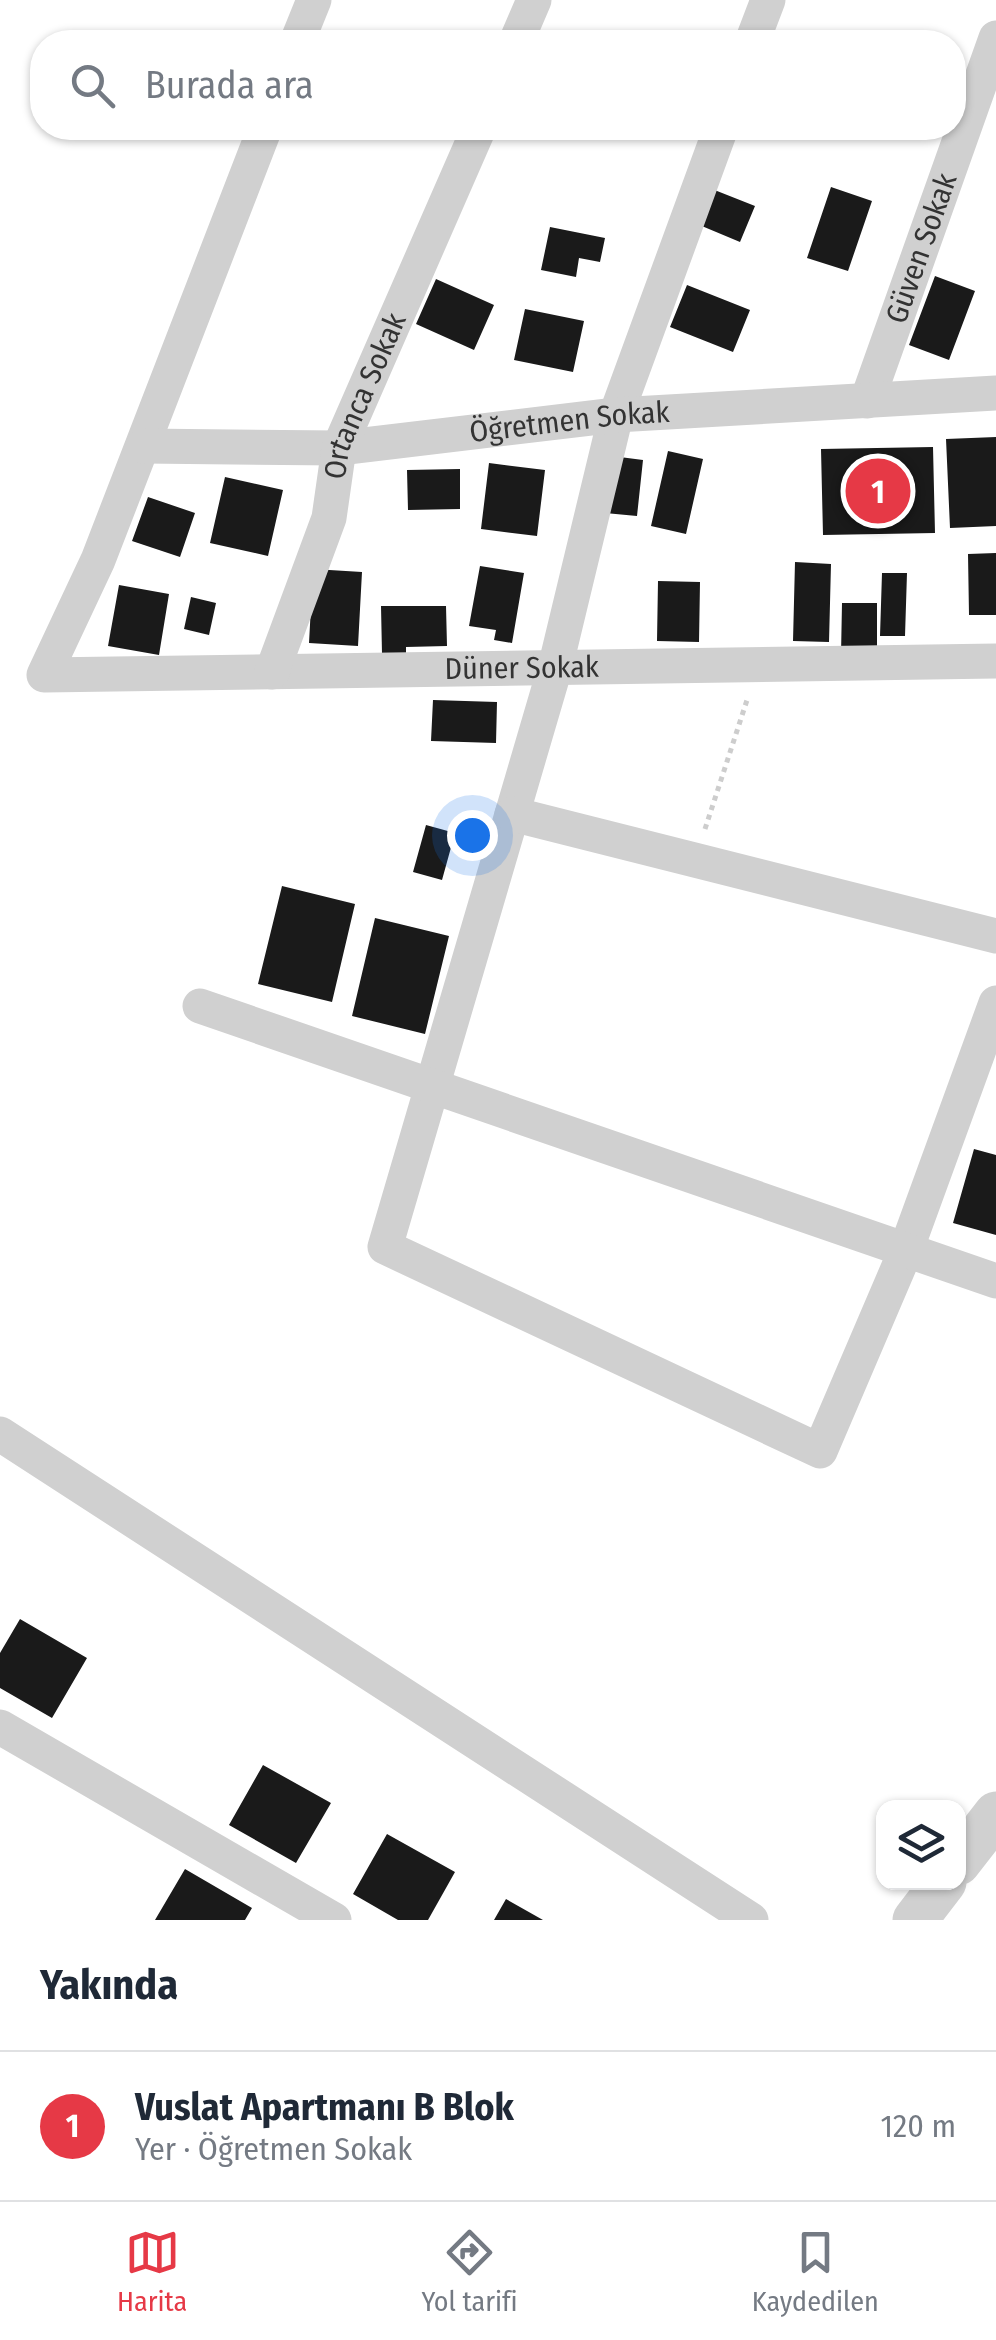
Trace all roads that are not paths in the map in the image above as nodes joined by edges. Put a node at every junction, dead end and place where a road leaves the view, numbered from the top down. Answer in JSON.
{"nodes":[{"id":1,"x":314,"y":0,"type":"edge"},
{"id":2,"x":534,"y":0,"type":"edge"},
{"id":3,"x":768,"y":0,"type":"edge"},
{"id":4,"x":303,"y":30,"type":"edge"},
{"id":5,"x":521,"y":30,"type":"edge"},
{"id":6,"x":757,"y":30,"type":"edge"},
{"id":7,"x":996,"y":38,"type":"edge"},
{"id":8,"x":966,"y":122,"type":"edge"},
{"id":9,"x":260,"y":140,"type":"edge"},
{"id":10,"x":473,"y":140,"type":"edge"},
{"id":11,"x":717,"y":140,"type":"edge"},
{"id":12,"x":960,"y":140,"type":"edge"},
{"id":13,"x":996,"y":394,"type":"edge"},
{"id":14,"x":867,"y":400,"type":"junction"},
{"id":15,"x":616,"y":414,"type":"junction"},
{"id":16,"x":144,"y":446,"type":"junction"},
{"id":17,"x":339,"y":448,"type":"junction"},
{"id":18,"x":996,"y":661,"type":"edge"},
{"id":19,"x":555,"y":668,"type":"junction"},
{"id":20,"x":272,"y":672,"type":"junction"},
{"id":21,"x":512,"y":814,"type":"junction"},
{"id":22,"x":996,"y":936,"type":"edge"},
{"id":23,"x":996,"y":1002,"type":"edge"},
{"id":24,"x":200,"y":1006,"type":"dead end"},
{"id":25,"x":434,"y":1087,"type":"junction"},
{"id":26,"x":906,"y":1250,"type":"junction"},
{"id":27,"x":996,"y":1282,"type":"edge"},
{"id":28,"x":0,"y":1434,"type":"edge"},
{"id":29,"x":0,"y":1728,"type":"edge"},
{"id":30,"x":996,"y":1814,"type":"edge"},
{"id":31,"x":966,"y":1853,"type":"edge"},
{"id":32,"x":938,"y":1890,"type":"edge"},
{"id":33,"x":334,"y":1920,"type":"edge"},
{"id":34,"x":751,"y":1920,"type":"edge"},
{"id":35,"x":915,"y":1920,"type":"edge"}],
"edges":[{"from":1,"to":4,"type":"street"},
{"from":2,"to":5,"type":"street"},
{"from":3,"to":6,"type":"street"},
{"from":7,"to":8,"type":"street","name":"Güven Sokak"},
{"from":9,"to":16,"type":"street"},
{"from":10,"to":17,"type":"street","name":"Ortanca Sokak"},
{"from":11,"to":15,"type":"street"},
{"from":12,"to":14,"type":"street","name":"Güven Sokak"},
{"from":13,"to":14,"type":"street","name":"Öğretmen Sokak"},
{"from":14,"to":15,"type":"street","name":"Öğretmen Sokak"},
{"from":15,"to":17,"type":"street","name":"Öğretmen Sokak"},
{"from":15,"to":19,"type":"street"},
{"from":16,"to":17,"type":"street","name":"Öğretmen Sokak"},
{"from":16,"to":20,"type":"street","name":"Düner Sokak"},
{"from":17,"to":20,"type":"street","name":"Ortanca Sokak"},
{"from":18,"to":19,"type":"street","name":"Düner Sokak"},
{"from":19,"to":20,"type":"street","name":"Düner Sokak"},
{"from":19,"to":21,"type":"street"},
{"from":21,"to":22,"type":"street"},
{"from":21,"to":25,"type":"street"},
{"from":23,"to":26,"type":"street"},
{"from":24,"to":25,"type":"street"},
{"from":25,"to":26,"type":"street"},
{"from":25,"to":26,"type":"street"},
{"from":26,"to":27,"type":"street"},
{"from":28,"to":34,"type":"street"},
{"from":29,"to":33,"type":"street"},
{"from":30,"to":31,"type":"street"},
{"from":32,"to":35,"type":"street"}]}
